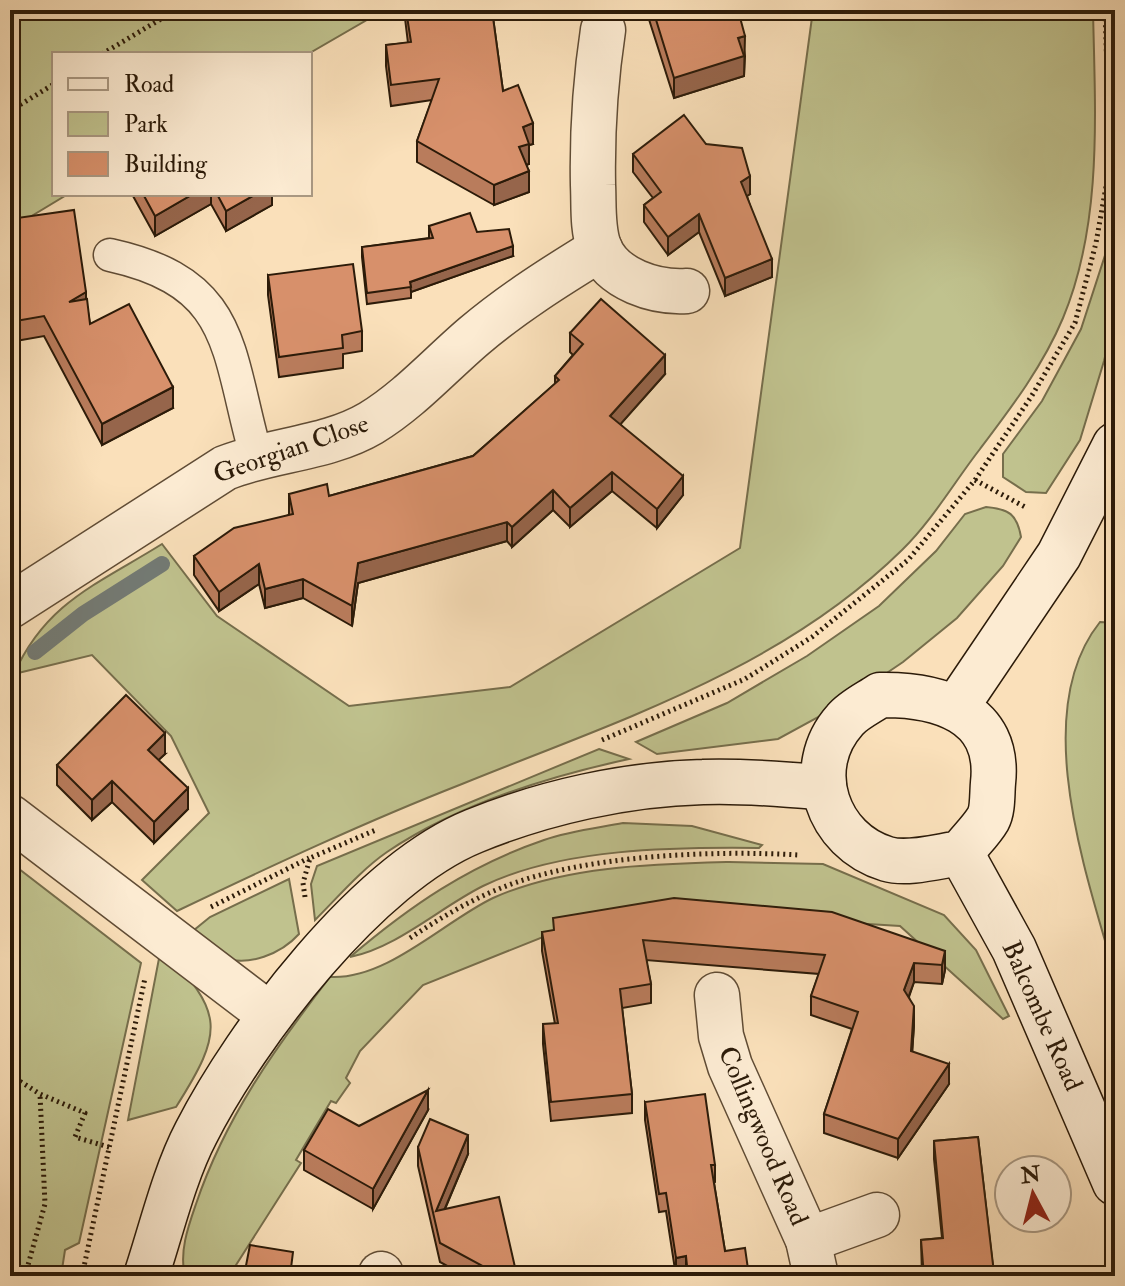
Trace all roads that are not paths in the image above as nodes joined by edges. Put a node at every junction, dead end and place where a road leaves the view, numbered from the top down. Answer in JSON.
{"nodes":[{"id":1,"x":603,"y":30,"type":"dead end"},
{"id":2,"x":600,"y":249,"type":"junction"},
{"id":3,"x":110,"y":255,"type":"dead end"},
{"id":4,"x":687,"y":291,"type":"dead end"},
{"id":5,"x":1115,"y":445,"type":"edge"},
{"id":6,"x":256,"y":455,"type":"junction"},
{"id":7,"x":10,"y":606,"type":"edge"},
{"id":8,"x":957,"y":706,"type":"junction"},
{"id":9,"x":824,"y":787,"type":"junction"},
{"id":10,"x":10,"y":817,"type":"edge"},
{"id":11,"x":961,"y":853,"type":"junction"},
{"id":12,"x":717,"y":995,"type":"dead end"},
{"id":13,"x":270,"y":1015,"type":"junction"},
{"id":14,"x":1115,"y":1183,"type":"edge"},
{"id":15,"x":877,"y":1215,"type":"dead end"},
{"id":16,"x":812,"y":1258,"type":"edge"},
{"id":17,"x":146,"y":1276,"type":"edge"}],
"edges":[{"from":1,"to":2,"type":"street"},
{"from":2,"to":4,"type":"street"},
{"from":2,"to":6,"type":"street","name":"Georgian Close"},
{"from":3,"to":6,"type":"lane"},
{"from":5,"to":8,"type":"street"},
{"from":6,"to":7,"type":"street","name":"Georgian Close"},
{"from":8,"to":9,"type":"street"},
{"from":8,"to":11,"type":"street"},
{"from":9,"to":11,"type":"street"},
{"from":9,"to":13,"type":"street"},
{"from":10,"to":13,"type":"street"},
{"from":11,"to":14,"type":"street","name":"Balcombe Road"},
{"from":12,"to":16,"type":"street","name":"Collingwood Road"},
{"from":13,"to":17,"type":"street"},
{"from":15,"to":16,"type":"street"}]}
